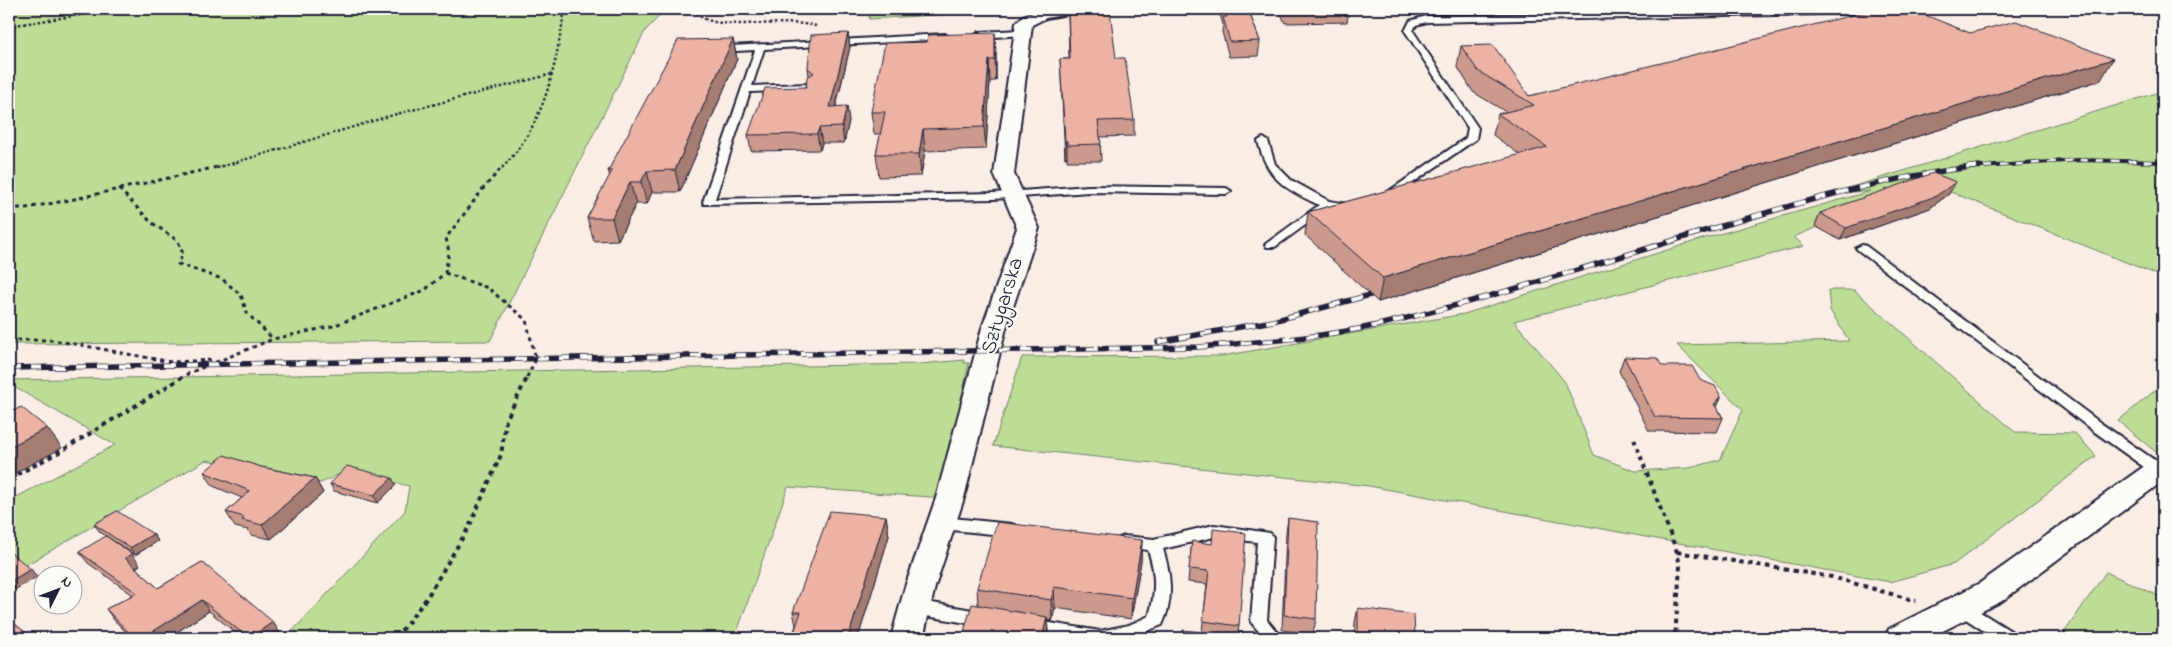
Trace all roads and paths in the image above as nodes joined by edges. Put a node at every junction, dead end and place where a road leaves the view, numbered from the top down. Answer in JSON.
{"nodes":[{"id":1,"x":120,"y":9,"type":"edge"},
{"id":2,"x":565,"y":9,"type":"edge"},
{"id":3,"x":693,"y":9,"type":"edge"},
{"id":4,"x":1073,"y":9,"type":"edge"},
{"id":5,"x":1918,"y":9,"type":"edge"},
{"id":6,"x":9,"y":26,"type":"edge"},
{"id":7,"x":1022,"y":34,"type":"junction"},
{"id":8,"x":973,"y":36,"type":"edge"},
{"id":9,"x":954,"y":37,"type":"edge"},
{"id":10,"x":827,"y":42,"type":"junction"},
{"id":11,"x":761,"y":46,"type":"junction"},
{"id":12,"x":705,"y":49,"type":"edge"},
{"id":13,"x":552,"y":74,"type":"junction"},
{"id":14,"x":809,"y":87,"type":"edge"},
{"id":15,"x":746,"y":89,"type":"junction"},
{"id":16,"x":1263,"y":141,"type":"dead end"},
{"id":17,"x":118,"y":188,"type":"junction"},
{"id":18,"x":1226,"y":191,"type":"dead end"},
{"id":19,"x":1014,"y":194,"type":"junction"},
{"id":20,"x":1377,"y":202,"type":"edge"},
{"id":21,"x":1327,"y":204,"type":"junction"},
{"id":22,"x":1362,"y":206,"type":"edge"},
{"id":23,"x":9,"y":208,"type":"edge"},
{"id":24,"x":1271,"y":245,"type":"dead end"},
{"id":25,"x":1862,"y":248,"type":"dead end"},
{"id":26,"x":445,"y":273,"type":"junction"},
{"id":27,"x":273,"y":339,"type":"junction"},
{"id":28,"x":9,"y":340,"type":"edge"},
{"id":29,"x":217,"y":360,"type":"junction"},
{"id":30,"x":1634,"y":439,"type":"dead end"},
{"id":31,"x":2162,"y":470,"type":"edge"},
{"id":32,"x":9,"y":479,"type":"edge"},
{"id":33,"x":942,"y":523,"type":"junction"},
{"id":34,"x":1030,"y":532,"type":"edge"},
{"id":35,"x":1106,"y":540,"type":"edge"},
{"id":36,"x":1154,"y":545,"type":"junction"},
{"id":37,"x":1677,"y":552,"type":"junction"},
{"id":38,"x":1925,"y":603,"type":"dead end"},
{"id":39,"x":915,"y":607,"type":"junction"},
{"id":40,"x":1961,"y":607,"type":"junction"},
{"id":41,"x":1071,"y":636,"type":"edge"},
{"id":42,"x":1907,"y":636,"type":"edge"},
{"id":43,"x":396,"y":638,"type":"edge"},
{"id":44,"x":908,"y":638,"type":"edge"},
{"id":45,"x":1099,"y":638,"type":"edge"},
{"id":46,"x":1274,"y":638,"type":"edge"},
{"id":47,"x":1675,"y":638,"type":"edge"},
{"id":48,"x":2008,"y":638,"type":"edge"}],
"edges":[{"from":1,"to":6,"type":"path"},
{"from":2,"to":13,"type":"path"},
{"from":3,"to":10,"type":"path"},
{"from":4,"to":7,"type":"street"},
{"from":5,"to":20,"type":"lane"},
{"from":7,"to":8,"type":"lane"},
{"from":7,"to":19,"type":"street","name":"Sztygarska"},
{"from":9,"to":10,"type":"lane"},
{"from":10,"to":11,"type":"lane"},
{"from":11,"to":12,"type":"lane"},
{"from":11,"to":15,"type":"lane"},
{"from":13,"to":17,"type":"path"},
{"from":13,"to":26,"type":"path"},
{"from":14,"to":15,"type":"lane"},
{"from":15,"to":19,"type":"lane"},
{"from":16,"to":21,"type":"lane"},
{"from":17,"to":23,"type":"path"},
{"from":17,"to":27,"type":"path"},
{"from":18,"to":19,"type":"lane"},
{"from":19,"to":33,"type":"street","name":"Sztygarska"},
{"from":21,"to":22,"type":"lane"},
{"from":21,"to":24,"type":"lane"},
{"from":25,"to":31,"type":"lane"},
{"from":26,"to":27,"type":"path"},
{"from":26,"to":43,"type":"path"},
{"from":27,"to":29,"type":"path"},
{"from":28,"to":29,"type":"path"},
{"from":29,"to":32,"type":"path"},
{"from":30,"to":37,"type":"path"},
{"from":31,"to":40,"type":"street"},
{"from":33,"to":34,"type":"lane"},
{"from":33,"to":39,"type":"street","name":"Sztygarska"},
{"from":35,"to":36,"type":"lane"},
{"from":36,"to":45,"type":"lane"},
{"from":36,"to":46,"type":"lane"},
{"from":37,"to":38,"type":"path"},
{"from":37,"to":47,"type":"path"},
{"from":39,"to":41,"type":"lane"},
{"from":39,"to":44,"type":"street","name":"Sztygarska"},
{"from":40,"to":42,"type":"street"},
{"from":40,"to":48,"type":"lane"},
{"from":41,"to":45,"type":"lane"}]}
